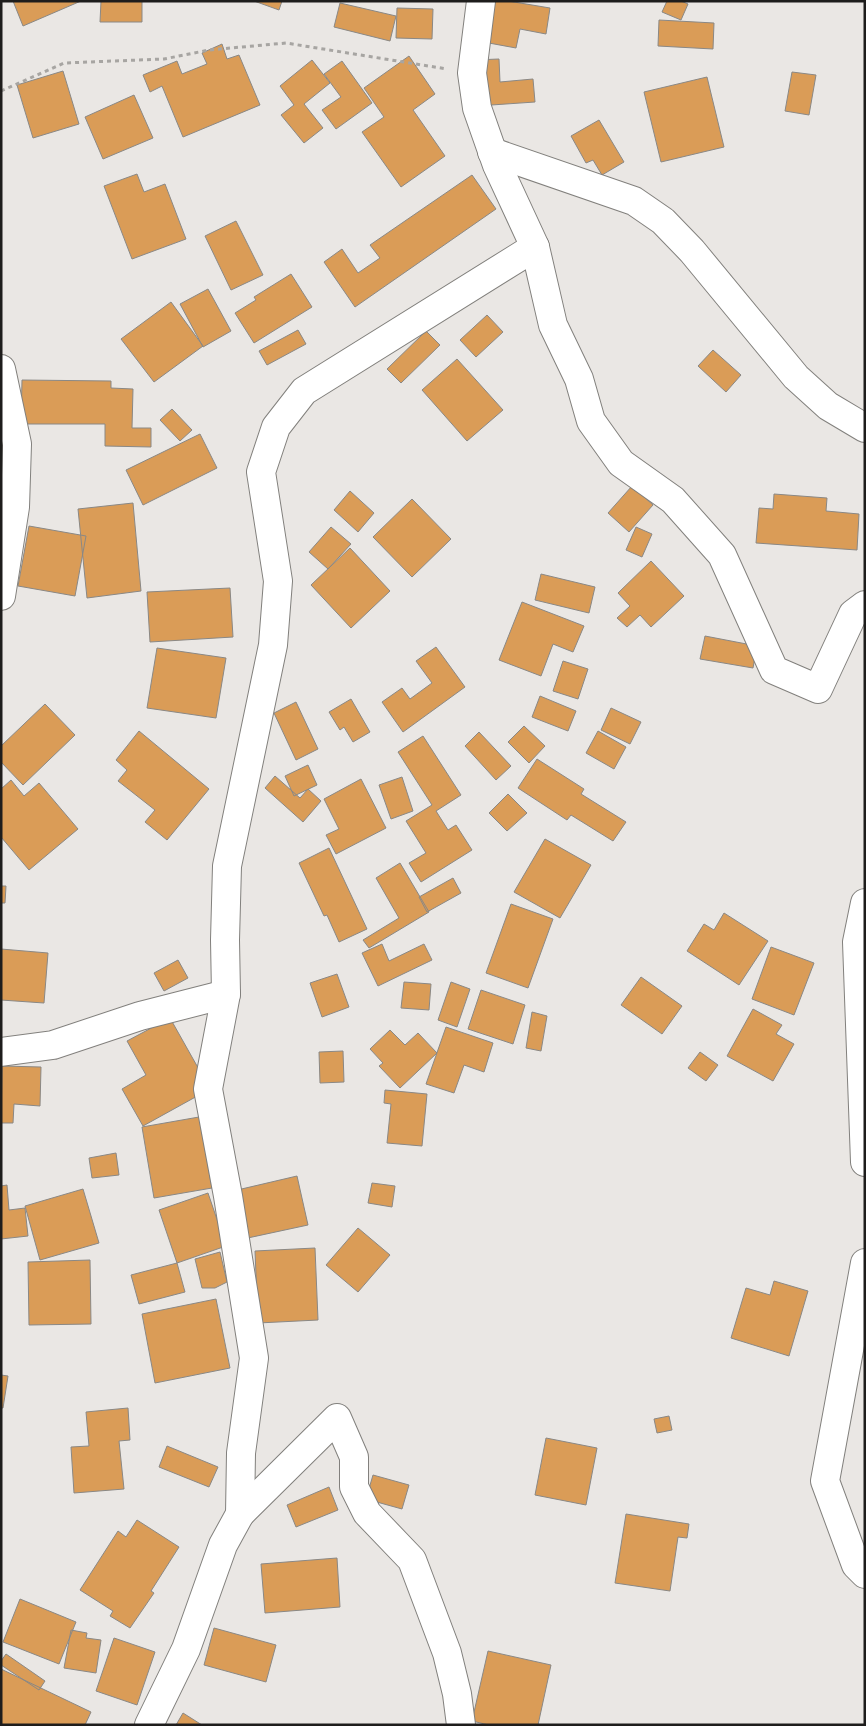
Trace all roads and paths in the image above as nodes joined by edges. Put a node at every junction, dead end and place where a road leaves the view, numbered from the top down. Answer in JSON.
{"nodes":[{"id":1,"x":481,"y":1,"type":"edge"},
{"id":2,"x":472,"y":72,"type":"junction"},
{"id":3,"x":1,"y":91,"type":"edge"},
{"id":4,"x":492,"y":152,"type":"junction"},
{"id":5,"x":535,"y":247,"type":"junction"},
{"id":6,"x":1,"y":369,"type":"edge"},
{"id":7,"x":865,"y":428,"type":"edge"},
{"id":8,"x":1,"y":596,"type":"edge"},
{"id":9,"x":865,"y":605,"type":"edge"},
{"id":10,"x":865,"y":903,"type":"edge"},
{"id":11,"x":226,"y":994,"type":"junction"},
{"id":12,"x":1,"y":1052,"type":"edge"},
{"id":13,"x":865,"y":1162,"type":"edge"},
{"id":14,"x":865,"y":1263,"type":"edge"},
{"id":15,"x":240,"y":1514,"type":"junction"},
{"id":16,"x":865,"y":1574,"type":"edge"},
{"id":17,"x":149,"y":1725,"type":"edge"},
{"id":18,"x":461,"y":1725,"type":"edge"}],
"edges":[{"from":1,"to":2,"type":"street"},
{"from":2,"to":3,"type":"path"},
{"from":2,"to":4,"type":"street"},
{"from":4,"to":5,"type":"street"},
{"from":4,"to":7,"type":"street"},
{"from":5,"to":9,"type":"street"},
{"from":5,"to":11,"type":"street"},
{"from":6,"to":8,"type":"street"},
{"from":10,"to":13,"type":"street"},
{"from":11,"to":12,"type":"street"},
{"from":11,"to":15,"type":"street"},
{"from":14,"to":16,"type":"street"},
{"from":15,"to":17,"type":"street"},
{"from":15,"to":18,"type":"street"}]}
